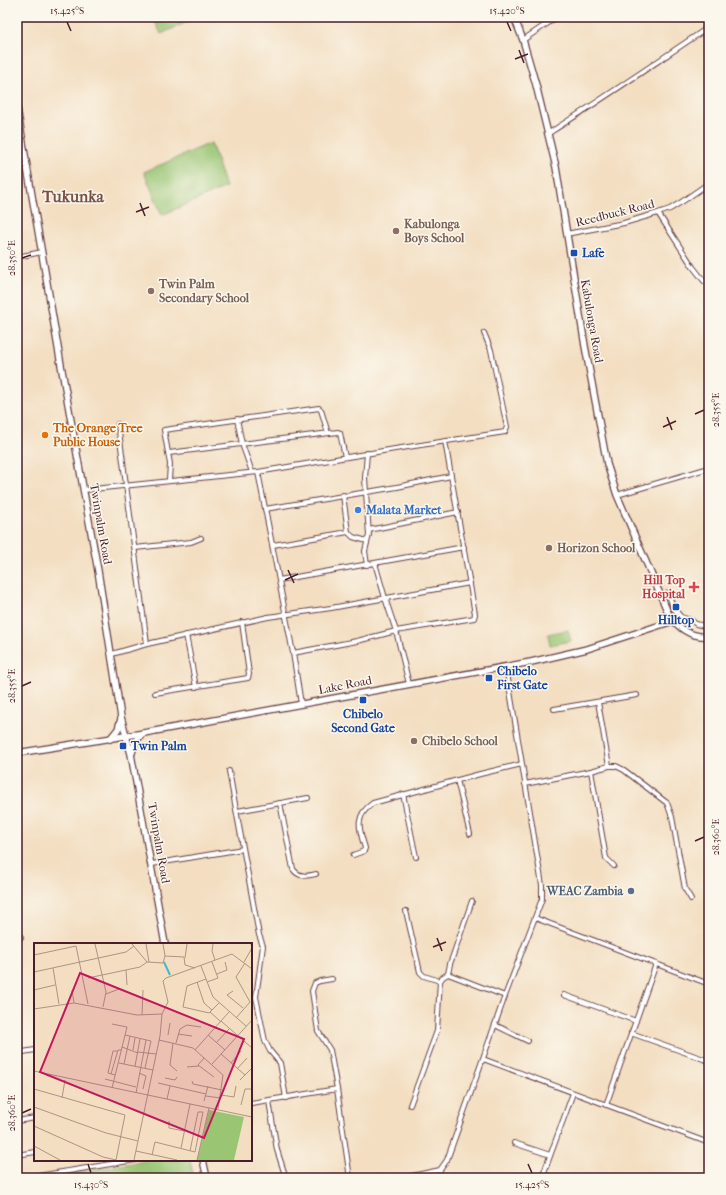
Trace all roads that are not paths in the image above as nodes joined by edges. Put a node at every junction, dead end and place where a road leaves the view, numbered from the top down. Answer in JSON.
{"nodes":[{"id":1,"x":514,"y":17,"type":"edge"},
{"id":2,"x":557,"y":17,"type":"edge"},
{"id":3,"x":709,"y":27,"type":"edge"},
{"id":4,"x":523,"y":40,"type":"junction"},
{"id":5,"x":17,"y":108,"type":"edge"},
{"id":6,"x":549,"y":133,"type":"junction"},
{"id":7,"x":709,"y":183,"type":"edge"},
{"id":8,"x":658,"y":213,"type":"junction"},
{"id":9,"x":566,"y":234,"type":"junction"},
{"id":10,"x":42,"y":252,"type":"junction"},
{"id":11,"x":17,"y":257,"type":"edge"},
{"id":12,"x":709,"y":284,"type":"edge"},
{"id":13,"x":484,"y":334,"type":"dead end"},
{"id":14,"x":236,"y":419,"type":"junction"},
{"id":15,"x":118,"y":424,"type":"dead end"},
{"id":16,"x":328,"y":433,"type":"junction"},
{"id":17,"x":445,"y":441,"type":"junction"},
{"id":18,"x":242,"y":444,"type":"junction"},
{"id":19,"x":168,"y":453,"type":"junction"},
{"id":20,"x":367,"y":453,"type":"junction"},
{"id":21,"x":345,"y":457,"type":"junction"},
{"id":22,"x":709,"y":468,"type":"edge"},
{"id":23,"x":252,"y":472,"type":"junction"},
{"id":24,"x":258,"y":472,"type":"junction"},
{"id":25,"x":451,"y":476,"type":"junction"},
{"id":26,"x":169,"y":480,"type":"junction"},
{"id":27,"x":126,"y":485,"type":"junction"},
{"id":28,"x":84,"y":490,"type":"junction"},
{"id":29,"x":366,"y":492,"type":"junction"},
{"id":30,"x":343,"y":495,"type":"junction"},
{"id":31,"x":617,"y":495,"type":"junction"},
{"id":32,"x":265,"y":509,"type":"junction"},
{"id":33,"x":458,"y":512,"type":"junction"},
{"id":34,"x":369,"y":530,"type":"junction"},
{"id":35,"x":348,"y":532,"type":"junction"},
{"id":36,"x":201,"y":538,"type":"dead end"},
{"id":37,"x":367,"y":541,"type":"junction"},
{"id":38,"x":272,"y":545,"type":"junction"},
{"id":39,"x":464,"y":547,"type":"junction"},
{"id":40,"x":135,"y":548,"type":"junction"},
{"id":41,"x":375,"y":563,"type":"junction"},
{"id":42,"x":368,"y":565,"type":"junction"},
{"id":43,"x":279,"y":580,"type":"junction"},
{"id":44,"x":470,"y":582,"type":"junction"},
{"id":45,"x":668,"y":594,"type":"dead end"},
{"id":46,"x":385,"y":598,"type":"junction"},
{"id":47,"x":286,"y":615,"type":"junction"},
{"id":48,"x":673,"y":621,"type":"junction"},
{"id":49,"x":242,"y":622,"type":"junction"},
{"id":50,"x":709,"y":627,"type":"edge"},
{"id":51,"x":396,"y":632,"type":"junction"},
{"id":52,"x":186,"y":635,"type":"junction"},
{"id":53,"x":709,"y":636,"type":"edge"},
{"id":54,"x":147,"y":644,"type":"junction"},
{"id":55,"x":293,"y":653,"type":"junction"},
{"id":56,"x":112,"y":654,"type":"junction"},
{"id":57,"x":506,"y":667,"type":"junction"},
{"id":58,"x":409,"y":684,"type":"junction"},
{"id":59,"x":196,"y":687,"type":"junction"},
{"id":60,"x":155,"y":693,"type":"dead end"},
{"id":61,"x":637,"y":695,"type":"dead end"},
{"id":62,"x":598,"y":702,"type":"junction"},
{"id":63,"x":301,"y":704,"type":"junction"},
{"id":64,"x":554,"y":709,"type":"dead end"},
{"id":65,"x":121,"y":717,"type":"junction"},
{"id":66,"x":144,"y":733,"type":"junction"},
{"id":67,"x":126,"y":736,"type":"junction"},
{"id":68,"x":109,"y":739,"type":"junction"},
{"id":69,"x":17,"y":753,"type":"edge"},
{"id":70,"x":131,"y":754,"type":"junction"},
{"id":71,"x":522,"y":764,"type":"junction"},
{"id":72,"x":609,"y":766,"type":"junction"},
{"id":73,"x":229,"y":771,"type":"dead end"},
{"id":74,"x":591,"y":771,"type":"junction"},
{"id":75,"x":457,"y":780,"type":"junction"},
{"id":76,"x":525,"y":784,"type":"junction"},
{"id":77,"x":403,"y":794,"type":"junction"},
{"id":78,"x":308,"y":798,"type":"dead end"},
{"id":79,"x":280,"y":803,"type":"junction"},
{"id":80,"x":237,"y":811,"type":"junction"},
{"id":81,"x":470,"y":834,"type":"dead end"},
{"id":82,"x":243,"y":849,"type":"junction"},
{"id":83,"x":353,"y":855,"type":"dead end"},
{"id":84,"x":416,"y":857,"type":"dead end"},
{"id":85,"x":152,"y":864,"type":"junction"},
{"id":86,"x":614,"y":866,"type":"dead end"},
{"id":87,"x":316,"y":874,"type":"dead end"},
{"id":88,"x":691,"y":899,"type":"dead end"},
{"id":89,"x":472,"y":901,"type":"dead end"},
{"id":90,"x":406,"y":911,"type":"dead end"},
{"id":91,"x":535,"y":918,"type":"junction"},
{"id":92,"x":165,"y":943,"type":"edge"},
{"id":93,"x":656,"y":964,"type":"junction"},
{"id":94,"x":448,"y":974,"type":"junction"},
{"id":95,"x":332,"y":979,"type":"dead end"},
{"id":96,"x":440,"y":981,"type":"junction"},
{"id":97,"x":709,"y":984,"type":"edge"},
{"id":98,"x":564,"y":995,"type":"dead end"},
{"id":99,"x":505,"y":996,"type":"junction"},
{"id":100,"x":636,"y":1020,"type":"junction"},
{"id":101,"x":495,"y":1025,"type":"junction"},
{"id":102,"x":631,"y":1034,"type":"junction"},
{"id":103,"x":528,"y":1041,"type":"dead end"},
{"id":104,"x":34,"y":1050,"type":"edge"},
{"id":105,"x":17,"y":1053,"type":"edge"},
{"id":106,"x":483,"y":1059,"type":"junction"},
{"id":107,"x":709,"y":1061,"type":"edge"},
{"id":108,"x":337,"y":1089,"type":"junction"},
{"id":109,"x":573,"y":1093,"type":"junction"},
{"id":110,"x":286,"y":1098,"type":"junction"},
{"id":111,"x":269,"y":1101,"type":"junction"},
{"id":112,"x":252,"y":1103,"type":"edge"},
{"id":113,"x":410,"y":1105,"type":"dead end"},
{"id":114,"x":606,"y":1105,"type":"junction"},
{"id":115,"x":34,"y":1118,"type":"edge"},
{"id":116,"x":17,"y":1122,"type":"edge"},
{"id":117,"x":514,"y":1143,"type":"dead end"},
{"id":118,"x":709,"y":1143,"type":"edge"},
{"id":119,"x":34,"y":1152,"type":"edge"},
{"id":120,"x":550,"y":1154,"type":"junction"},
{"id":121,"x":17,"y":1155,"type":"edge"},
{"id":122,"x":129,"y":1161,"type":"edge"},
{"id":123,"x":203,"y":1161,"type":"edge"},
{"id":124,"x":542,"y":1176,"type":"edge"},
{"id":125,"x":26,"y":1178,"type":"edge"},
{"id":126,"x":207,"y":1178,"type":"edge"},
{"id":127,"x":286,"y":1178,"type":"edge"},
{"id":128,"x":350,"y":1178,"type":"edge"},
{"id":129,"x":402,"y":1178,"type":"edge"},
{"id":130,"x":554,"y":1178,"type":"edge"}],
"edges":[{"from":1,"to":4,"type":"main road","name":"Kabulonga Road"},
{"from":2,"to":4,"type":"street"},
{"from":3,"to":6,"type":"street"},
{"from":4,"to":6,"type":"main road","name":"Kabulonga Road"},
{"from":5,"to":10,"type":"main road","name":"Twinpalm Road"},
{"from":6,"to":9,"type":"main road","name":"Kabulonga Road"},
{"from":7,"to":8,"type":"street","name":"Reedbuck Road"},
{"from":8,"to":9,"type":"street","name":"Reedbuck Road"},
{"from":8,"to":12,"type":"street"},
{"from":9,"to":31,"type":"main road","name":"Kabulonga Road"},
{"from":10,"to":11,"type":"street"},
{"from":10,"to":28,"type":"main road","name":"Twinpalm Road"},
{"from":13,"to":17,"type":"street"},
{"from":14,"to":16,"type":"street"},
{"from":14,"to":18,"type":"street"},
{"from":14,"to":19,"type":"street"},
{"from":15,"to":27,"type":"street"},
{"from":16,"to":18,"type":"street"},
{"from":16,"to":21,"type":"street"},
{"from":17,"to":20,"type":"street"},
{"from":17,"to":25,"type":"street"},
{"from":18,"to":19,"type":"street"},
{"from":18,"to":23,"type":"street"},
{"from":19,"to":26,"type":"street"},
{"from":20,"to":21,"type":"street"},
{"from":20,"to":29,"type":"street"},
{"from":21,"to":24,"type":"street"},
{"from":22,"to":31,"type":"street"},
{"from":23,"to":24,"type":"street"},
{"from":23,"to":26,"type":"street"},
{"from":24,"to":32,"type":"street"},
{"from":25,"to":29,"type":"street"},
{"from":25,"to":33,"type":"street"},
{"from":26,"to":27,"type":"street"},
{"from":27,"to":28,"type":"street"},
{"from":27,"to":40,"type":"street"},
{"from":28,"to":56,"type":"main road","name":"Twinpalm Road"},
{"from":29,"to":30,"type":"street"},
{"from":29,"to":34,"type":"street"},
{"from":30,"to":32,"type":"street"},
{"from":30,"to":35,"type":"street"},
{"from":31,"to":48,"type":"main road","name":"Kabulonga Road"},
{"from":32,"to":38,"type":"street"},
{"from":33,"to":34,"type":"street"},
{"from":33,"to":39,"type":"street"},
{"from":34,"to":37,"type":"street"},
{"from":35,"to":37,"type":"street"},
{"from":35,"to":38,"type":"street"},
{"from":36,"to":40,"type":"street"},
{"from":37,"to":42,"type":"street"},
{"from":38,"to":43,"type":"street"},
{"from":39,"to":41,"type":"street"},
{"from":39,"to":44,"type":"street"},
{"from":40,"to":54,"type":"street"},
{"from":41,"to":42,"type":"street"},
{"from":41,"to":46,"type":"street"},
{"from":42,"to":43,"type":"street"},
{"from":43,"to":47,"type":"street"},
{"from":44,"to":46,"type":"street"},
{"from":44,"to":51,"type":"street"},
{"from":45,"to":50,"type":"street"},
{"from":46,"to":47,"type":"street"},
{"from":46,"to":51,"type":"street"},
{"from":47,"to":49,"type":"street"},
{"from":47,"to":55,"type":"street"},
{"from":48,"to":53,"type":"main road"},
{"from":48,"to":57,"type":"main road","name":"Lake Road"},
{"from":49,"to":52,"type":"street"},
{"from":49,"to":59,"type":"street"},
{"from":51,"to":55,"type":"street"},
{"from":51,"to":58,"type":"street"},
{"from":52,"to":54,"type":"street"},
{"from":52,"to":59,"type":"street"},
{"from":54,"to":56,"type":"street"},
{"from":55,"to":63,"type":"street"},
{"from":56,"to":65,"type":"main road","name":"Twinpalm Road"},
{"from":57,"to":58,"type":"main road","name":"Lake Road"},
{"from":57,"to":71,"type":"street"},
{"from":58,"to":63,"type":"main road","name":"Lake Road"},
{"from":59,"to":60,"type":"street"},
{"from":61,"to":62,"type":"street"},
{"from":62,"to":64,"type":"street"},
{"from":62,"to":72,"type":"street"},
{"from":63,"to":66,"type":"main road","name":"Lake Road"},
{"from":65,"to":67,"type":"main road","name":"Twinpalm Road"},
{"from":65,"to":68,"type":"main road"},
{"from":66,"to":67,"type":"main road","name":"Lake Road"},
{"from":66,"to":70,"type":"main road"},
{"from":67,"to":68,"type":"main road","name":"Lake Road"},
{"from":67,"to":70,"type":"main road","name":"Twinpalm Road"},
{"from":68,"to":69,"type":"main road","name":"Lake Road"},
{"from":70,"to":85,"type":"main road","name":"Twinpalm Road"},
{"from":71,"to":75,"type":"street"},
{"from":71,"to":76,"type":"street"},
{"from":72,"to":74,"type":"street"},
{"from":72,"to":88,"type":"street"},
{"from":73,"to":80,"type":"street"},
{"from":74,"to":76,"type":"street"},
{"from":74,"to":86,"type":"street"},
{"from":75,"to":77,"type":"street"},
{"from":75,"to":81,"type":"street"},
{"from":76,"to":91,"type":"street"},
{"from":77,"to":83,"type":"street"},
{"from":77,"to":84,"type":"street"},
{"from":78,"to":79,"type":"street"},
{"from":79,"to":80,"type":"street"},
{"from":79,"to":87,"type":"street"},
{"from":80,"to":82,"type":"street"},
{"from":82,"to":85,"type":"street"},
{"from":82,"to":110,"type":"street"},
{"from":85,"to":92,"type":"main road","name":"Twinpalm Road"},
{"from":89,"to":94,"type":"street"},
{"from":90,"to":96,"type":"street"},
{"from":91,"to":93,"type":"street"},
{"from":91,"to":99,"type":"street"},
{"from":93,"to":97,"type":"street"},
{"from":93,"to":100,"type":"street"},
{"from":94,"to":96,"type":"street"},
{"from":94,"to":99,"type":"street"},
{"from":95,"to":108,"type":"street"},
{"from":96,"to":113,"type":"street"},
{"from":98,"to":100,"type":"street"},
{"from":99,"to":101,"type":"street"},
{"from":100,"to":102,"type":"street"},
{"from":101,"to":103,"type":"street"},
{"from":101,"to":106,"type":"street"},
{"from":102,"to":107,"type":"street"},
{"from":102,"to":114,"type":"street"},
{"from":104,"to":105,"type":"street"},
{"from":106,"to":109,"type":"street"},
{"from":106,"to":129,"type":"street"},
{"from":108,"to":110,"type":"street"},
{"from":108,"to":128,"type":"street"},
{"from":109,"to":114,"type":"street"},
{"from":109,"to":120,"type":"street"},
{"from":110,"to":111,"type":"street"},
{"from":111,"to":112,"type":"street"},
{"from":111,"to":127,"type":"street"},
{"from":114,"to":118,"type":"street"},
{"from":115,"to":116,"type":"street"},
{"from":117,"to":120,"type":"street"},
{"from":119,"to":121,"type":"street"},
{"from":120,"to":124,"type":"street"},
{"from":122,"to":125,"type":"street"},
{"from":123,"to":126,"type":"main road"},
{"from":124,"to":130,"type":"street"}]}
